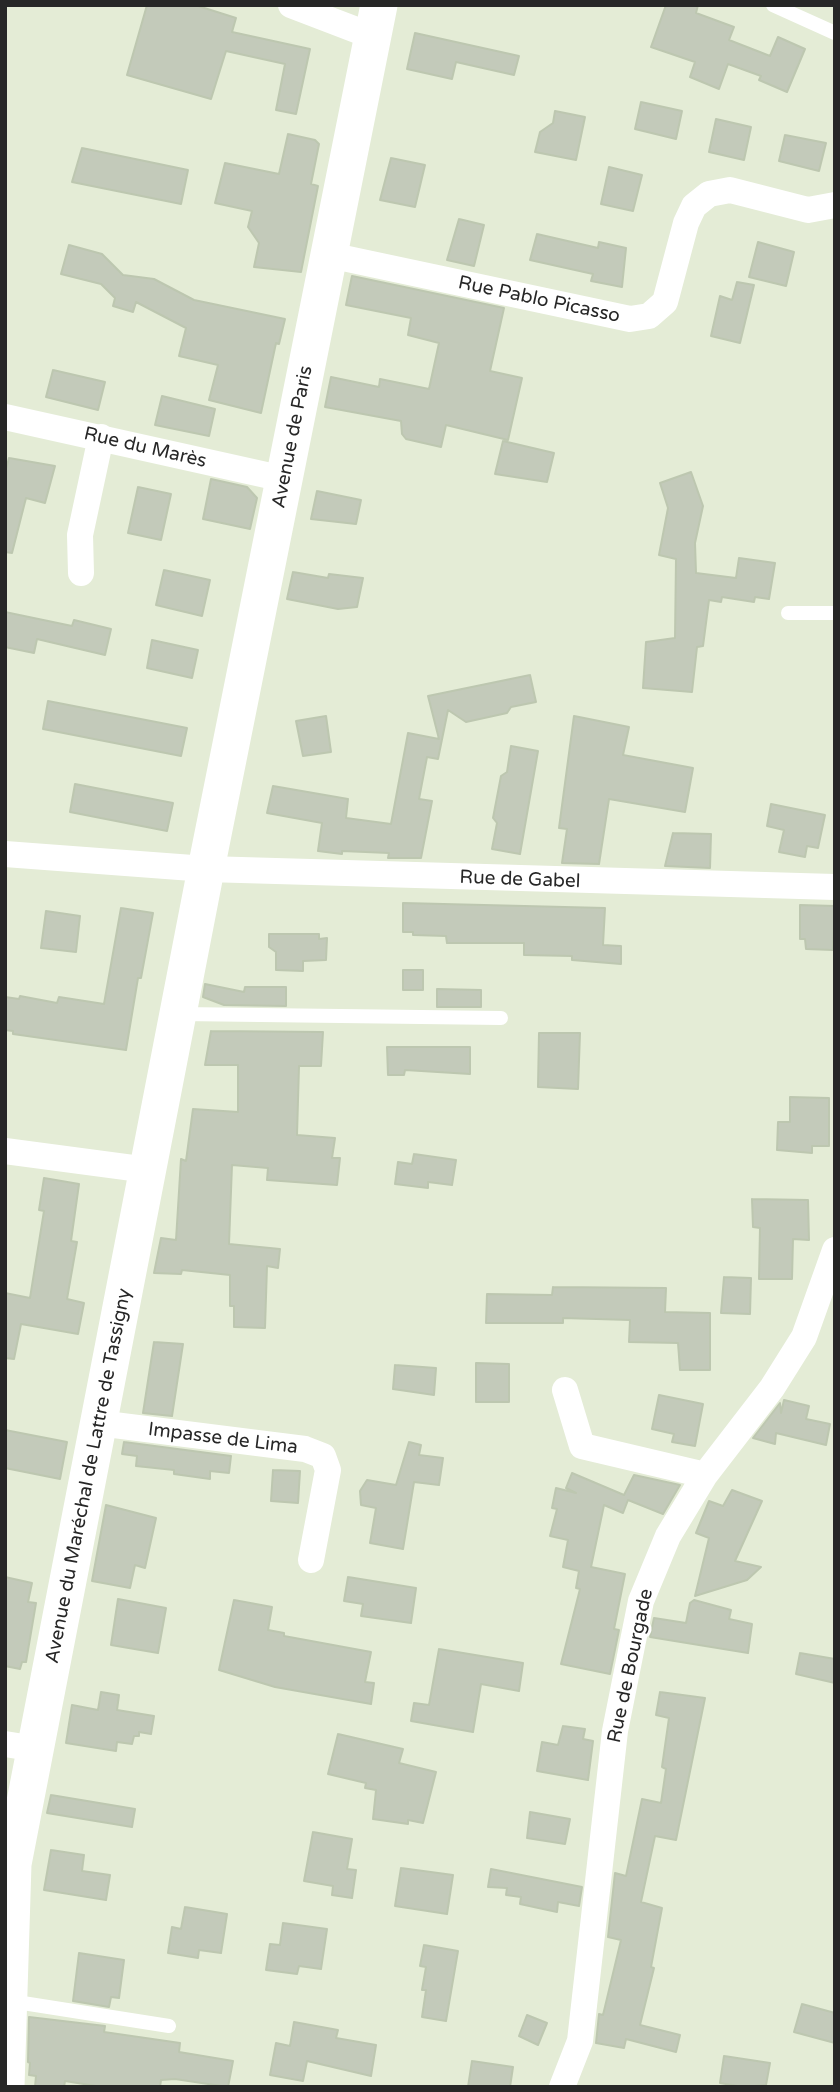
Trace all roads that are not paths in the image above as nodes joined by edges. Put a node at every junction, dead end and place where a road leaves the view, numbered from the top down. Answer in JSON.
{"nodes":[{"id":1,"x":291,"y":5,"type":"edge"},
{"id":2,"x":773,"y":5,"type":"edge"},
{"id":3,"x":375,"y":20,"type":"edge"},
{"id":4,"x":835,"y":33,"type":"edge"},
{"id":5,"x":835,"y":205,"type":"edge"},
{"id":6,"x":329,"y":254,"type":"junction"},
{"id":7,"x":5,"y":417,"type":"edge"},
{"id":8,"x":100,"y":437,"type":"junction"},
{"id":9,"x":284,"y":480,"type":"junction"},
{"id":10,"x":81,"y":573,"type":"dead end"},
{"id":11,"x":788,"y":613,"type":"dead end"},
{"id":12,"x":835,"y":613,"type":"edge"},
{"id":13,"x":5,"y":854,"type":"edge"},
{"id":14,"x":206,"y":869,"type":"junction"},
{"id":15,"x":835,"y":887,"type":"edge"},
{"id":16,"x":178,"y":1014,"type":"junction"},
{"id":17,"x":501,"y":1018,"type":"dead end"},
{"id":18,"x":5,"y":1151,"type":"edge"},
{"id":19,"x":148,"y":1170,"type":"junction"},
{"id":20,"x":835,"y":1250,"type":"edge"},
{"id":21,"x":565,"y":1390,"type":"dead end"},
{"id":22,"x":98,"y":1423,"type":"junction"},
{"id":23,"x":705,"y":1475,"type":"junction"},
{"id":24,"x":310,"y":1560,"type":"dead end"},
{"id":25,"x":20,"y":1746,"type":"edge"},
{"id":26,"x":9,"y":2001,"type":"junction"},
{"id":27,"x":169,"y":2025,"type":"dead end"},
{"id":28,"x":6,"y":2087,"type":"edge"},
{"id":29,"x":562,"y":2087,"type":"edge"}],
"edges":[{"from":1,"to":3,"type":"street"},
{"from":2,"to":4,"type":"lane"},
{"from":3,"to":6,"type":"main road","name":"Avenue de Paris"},
{"from":5,"to":6,"type":"street","name":"Rue Pablo Picasso"},
{"from":6,"to":9,"type":"main road","name":"Avenue de Paris"},
{"from":7,"to":8,"type":"street","name":"Rue du Marès"},
{"from":8,"to":9,"type":"street","name":"Rue du Marès"},
{"from":8,"to":10,"type":"street"},
{"from":9,"to":14,"type":"main road","name":"Avenue de Paris"},
{"from":11,"to":12,"type":"lane"},
{"from":13,"to":14,"type":"street","name":"Rue de Gabel"},
{"from":14,"to":15,"type":"street","name":"Rue de Gabel"},
{"from":14,"to":16,"type":"main road","name":"Avenue du Maréchal de Lattre de Tassigny"},
{"from":16,"to":17,"type":"lane"},
{"from":16,"to":19,"type":"main road","name":"Avenue du Maréchal de Lattre de Tassigny"},
{"from":18,"to":19,"type":"street"},
{"from":19,"to":22,"type":"main road","name":"Avenue du Maréchal de Lattre de Tassigny"},
{"from":20,"to":23,"type":"street","name":"Rue de Bourgade"},
{"from":21,"to":23,"type":"street"},
{"from":22,"to":24,"type":"street","name":"Impasse de Lima"},
{"from":22,"to":25,"type":"main road","name":"Avenue du Maréchal de Lattre de Tassigny"},
{"from":23,"to":29,"type":"street","name":"Rue de Bourgade"},
{"from":25,"to":26,"type":"main road","name":"Avenue du Maréchal de Lattre de Tassigny"},
{"from":26,"to":27,"type":"lane"},
{"from":26,"to":28,"type":"main road","name":"Avenue du Maréchal de Lattre de Tassigny"}]}
